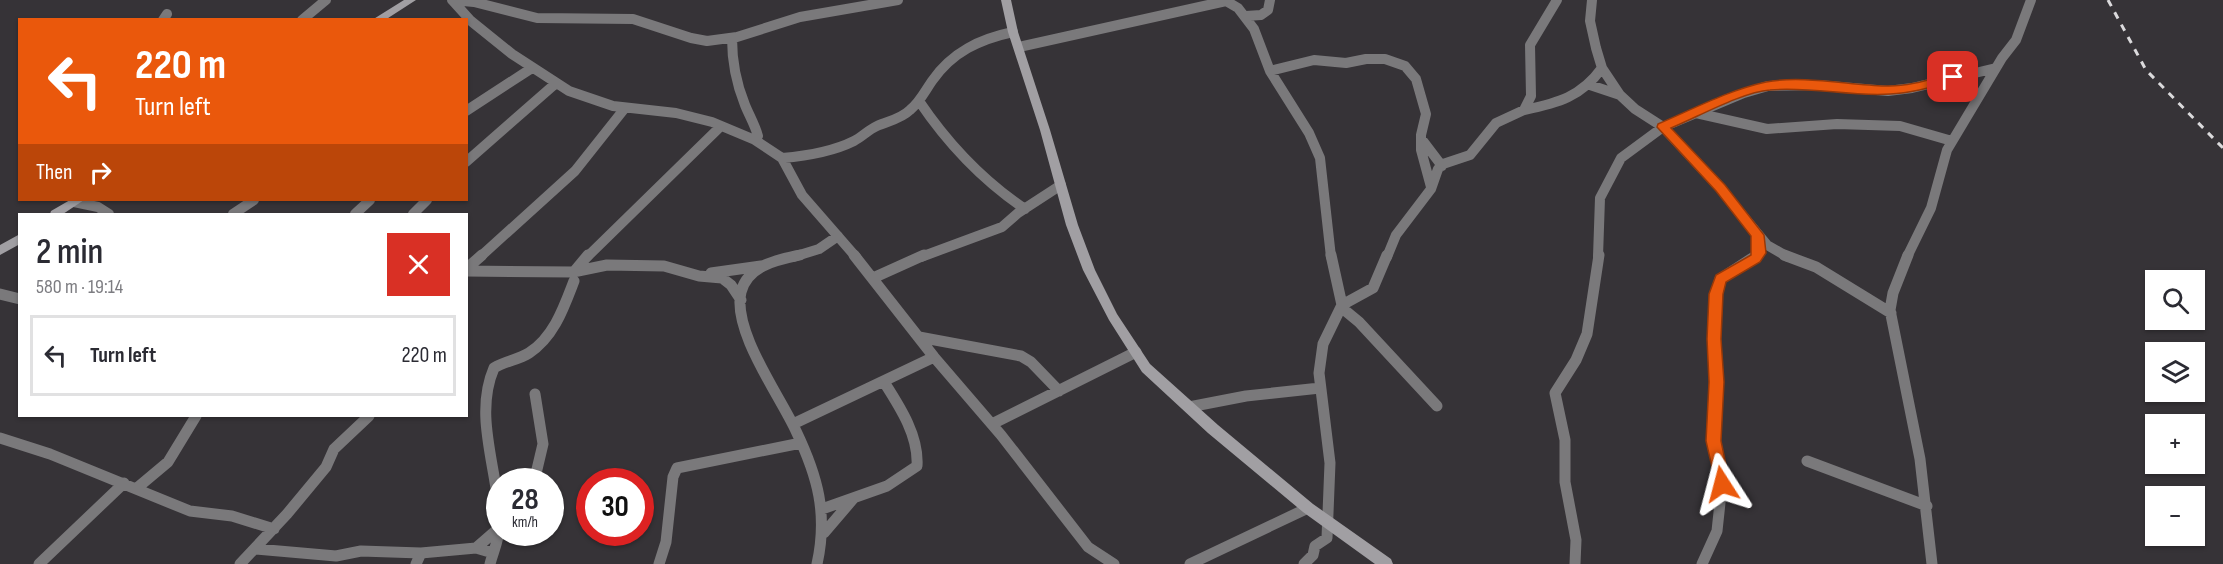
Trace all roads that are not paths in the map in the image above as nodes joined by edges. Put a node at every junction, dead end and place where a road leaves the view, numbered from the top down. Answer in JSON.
{"nodes":[{"id":1,"x":326,"y":0,"type":"edge"},
{"id":2,"x":411,"y":0,"type":"edge"},
{"id":3,"x":452,"y":0,"type":"edge"},
{"id":4,"x":898,"y":0,"type":"edge"},
{"id":5,"x":1006,"y":0,"type":"edge"},
{"id":6,"x":1270,"y":0,"type":"edge"},
{"id":7,"x":1557,"y":0,"type":"edge"},
{"id":8,"x":1592,"y":0,"type":"edge"},
{"id":9,"x":2031,"y":0,"type":"edge"},
{"id":10,"x":1246,"y":16,"type":"junction"},
{"id":11,"x":304,"y":18,"type":"edge"},
{"id":12,"x":380,"y":18,"type":"edge"},
{"id":13,"x":1013,"y":32,"type":"junction"},
{"id":14,"x":732,"y":38,"type":"junction"},
{"id":15,"x":1018,"y":47,"type":"junction"},
{"id":16,"x":532,"y":68,"type":"junction"},
{"id":17,"x":1602,"y":68,"type":"junction"},
{"id":18,"x":1996,"y":68,"type":"junction"},
{"id":19,"x":1275,"y":74,"type":"junction"},
{"id":20,"x":555,"y":84,"type":"junction"},
{"id":21,"x":1590,"y":85,"type":"junction"},
{"id":22,"x":1620,"y":94,"type":"junction"},
{"id":23,"x":919,"y":101,"type":"junction"},
{"id":24,"x":626,"y":108,"type":"junction"},
{"id":25,"x":468,"y":110,"type":"edge"},
{"id":26,"x":1524,"y":110,"type":"junction"},
{"id":27,"x":1696,"y":113,"type":"junction"},
{"id":28,"x":722,"y":126,"type":"junction"},
{"id":29,"x":1663,"y":127,"type":"junction"},
{"id":30,"x":755,"y":140,"type":"junction"},
{"id":31,"x":1423,"y":141,"type":"junction"},
{"id":32,"x":1952,"y":141,"type":"junction"},
{"id":33,"x":808,"y":157,"type":"junction"},
{"id":34,"x":782,"y":158,"type":"junction"},
{"id":35,"x":468,"y":160,"type":"edge"},
{"id":36,"x":1442,"y":166,"type":"junction"},
{"id":37,"x":793,"y":177,"type":"junction"},
{"id":38,"x":1061,"y":185,"type":"junction"},
{"id":39,"x":1431,"y":187,"type":"junction"},
{"id":40,"x":76,"y":201,"type":"edge"},
{"id":41,"x":252,"y":201,"type":"edge"},
{"id":42,"x":367,"y":201,"type":"edge"},
{"id":43,"x":426,"y":201,"type":"edge"},
{"id":44,"x":1025,"y":209,"type":"junction"},
{"id":45,"x":57,"y":213,"type":"edge"},
{"id":46,"x":108,"y":213,"type":"edge"},
{"id":47,"x":234,"y":213,"type":"edge"},
{"id":48,"x":356,"y":213,"type":"edge"},
{"id":49,"x":414,"y":213,"type":"edge"},
{"id":50,"x":1757,"y":235,"type":"junction"},
{"id":51,"x":838,"y":236,"type":"junction"},
{"id":52,"x":18,"y":239,"type":"edge"},
{"id":53,"x":0,"y":251,"type":"edge"},
{"id":54,"x":763,"y":265,"type":"junction"},
{"id":55,"x":468,"y":268,"type":"edge"},
{"id":56,"x":468,"y":270,"type":"edge"},
{"id":57,"x":693,"y":274,"type":"junction"},
{"id":58,"x":574,"y":276,"type":"junction"},
{"id":59,"x":873,"y":278,"type":"junction"},
{"id":60,"x":0,"y":294,"type":"edge"},
{"id":61,"x":18,"y":298,"type":"edge"},
{"id":62,"x":741,"y":300,"type":"junction"},
{"id":63,"x":1342,"y":306,"type":"junction"},
{"id":64,"x":1891,"y":313,"type":"junction"},
{"id":65,"x":919,"y":337,"type":"junction"},
{"id":66,"x":1136,"y":352,"type":"junction"},
{"id":67,"x":934,"y":357,"type":"junction"},
{"id":68,"x":884,"y":382,"type":"junction"},
{"id":69,"x":1320,"y":388,"type":"junction"},
{"id":70,"x":1059,"y":391,"type":"junction"},
{"id":71,"x":535,"y":394,"type":"dead end"},
{"id":72,"x":1437,"y":406,"type":"dead end"},
{"id":73,"x":1189,"y":407,"type":"junction"},
{"id":74,"x":195,"y":417,"type":"edge"},
{"id":75,"x":368,"y":417,"type":"edge"},
{"id":76,"x":793,"y":424,"type":"junction"},
{"id":77,"x":992,"y":424,"type":"junction"},
{"id":78,"x":0,"y":438,"type":"edge"},
{"id":79,"x":801,"y":443,"type":"junction"},
{"id":80,"x":1807,"y":461,"type":"dead end"},
{"id":81,"x":494,"y":468,"type":"edge"},
{"id":82,"x":537,"y":468,"type":"edge"},
{"id":83,"x":124,"y":483,"type":"junction"},
{"id":84,"x":137,"y":488,"type":"junction"},
{"id":85,"x":853,"y":499,"type":"junction"},
{"id":86,"x":1926,"y":506,"type":"junction"},
{"id":87,"x":1308,"y":508,"type":"junction"},
{"id":88,"x":822,"y":509,"type":"junction"},
{"id":89,"x":1329,"y":524,"type":"junction"},
{"id":90,"x":274,"y":529,"type":"junction"},
{"id":91,"x":824,"y":533,"type":"junction"},
{"id":92,"x":486,"y":538,"type":"edge"},
{"id":93,"x":476,"y":548,"type":"junction"},
{"id":94,"x":256,"y":549,"type":"junction"},
{"id":95,"x":419,"y":559,"type":"edge"},
{"id":96,"x":492,"y":559,"type":"edge"},
{"id":97,"x":39,"y":564,"type":"edge"},
{"id":98,"x":240,"y":564,"type":"edge"},
{"id":99,"x":659,"y":564,"type":"edge"},
{"id":100,"x":817,"y":564,"type":"edge"},
{"id":101,"x":1114,"y":564,"type":"edge"},
{"id":102,"x":1190,"y":564,"type":"edge"},
{"id":103,"x":1304,"y":564,"type":"edge"},
{"id":104,"x":1386,"y":564,"type":"edge"},
{"id":105,"x":1575,"y":564,"type":"edge"},
{"id":106,"x":1702,"y":564,"type":"edge"},
{"id":107,"x":1932,"y":564,"type":"edge"}],
"edges":[{"from":1,"to":11,"type":"street"},
{"from":2,"to":12,"type":"street"},
{"from":3,"to":14,"type":"street"},
{"from":3,"to":16,"type":"street"},
{"from":4,"to":14,"type":"street"},
{"from":5,"to":13,"type":"street"},
{"from":6,"to":10,"type":"street"},
{"from":7,"to":26,"type":"street"},
{"from":8,"to":17,"type":"street"},
{"from":9,"to":18,"type":"street"},
{"from":10,"to":15,"type":"street"},
{"from":10,"to":19,"type":"street"},
{"from":13,"to":15,"type":"street"},
{"from":13,"to":23,"type":"street"},
{"from":14,"to":30,"type":"street"},
{"from":15,"to":38,"type":"street"},
{"from":16,"to":20,"type":"street"},
{"from":16,"to":25,"type":"street"},
{"from":17,"to":21,"type":"street"},
{"from":17,"to":22,"type":"street"},
{"from":18,"to":27,"type":"street"},
{"from":18,"to":32,"type":"street"},
{"from":19,"to":31,"type":"street"},
{"from":19,"to":63,"type":"street"},
{"from":20,"to":24,"type":"street"},
{"from":20,"to":35,"type":"street"},
{"from":21,"to":22,"type":"street"},
{"from":21,"to":26,"type":"street"},
{"from":22,"to":29,"type":"street"},
{"from":23,"to":33,"type":"street"},
{"from":23,"to":44,"type":"street"},
{"from":24,"to":28,"type":"street"},
{"from":24,"to":55,"type":"street"},
{"from":26,"to":36,"type":"street"},
{"from":27,"to":29,"type":"street"},
{"from":27,"to":32,"type":"street"},
{"from":28,"to":30,"type":"street"},
{"from":28,"to":58,"type":"street"},
{"from":29,"to":50,"type":"street"},
{"from":29,"to":105,"type":"street"},
{"from":30,"to":34,"type":"street"},
{"from":31,"to":36,"type":"street"},
{"from":31,"to":39,"type":"street"},
{"from":32,"to":64,"type":"street"},
{"from":33,"to":34,"type":"street"},
{"from":33,"to":37,"type":"street"},
{"from":34,"to":37,"type":"street"},
{"from":36,"to":39,"type":"street"},
{"from":37,"to":51,"type":"street"},
{"from":38,"to":44,"type":"street"},
{"from":38,"to":66,"type":"street"},
{"from":39,"to":63,"type":"street"},
{"from":40,"to":45,"type":"street"},
{"from":40,"to":46,"type":"street"},
{"from":41,"to":47,"type":"street"},
{"from":42,"to":48,"type":"street"},
{"from":43,"to":49,"type":"street"},
{"from":44,"to":59,"type":"street"},
{"from":50,"to":64,"type":"street"},
{"from":50,"to":106,"type":"street"},
{"from":51,"to":54,"type":"street"},
{"from":51,"to":59,"type":"street"},
{"from":52,"to":53,"type":"street"},
{"from":54,"to":57,"type":"street"},
{"from":54,"to":62,"type":"street"},
{"from":56,"to":58,"type":"street"},
{"from":57,"to":58,"type":"street"},
{"from":57,"to":62,"type":"street"},
{"from":58,"to":81,"type":"street"},
{"from":59,"to":65,"type":"street"},
{"from":60,"to":61,"type":"street"},
{"from":62,"to":76,"type":"street"},
{"from":63,"to":69,"type":"street"},
{"from":63,"to":72,"type":"street"},
{"from":64,"to":86,"type":"street"},
{"from":65,"to":67,"type":"street"},
{"from":65,"to":70,"type":"street"},
{"from":66,"to":70,"type":"street"},
{"from":66,"to":73,"type":"street"},
{"from":67,"to":68,"type":"street"},
{"from":67,"to":77,"type":"street"},
{"from":68,"to":76,"type":"street"},
{"from":68,"to":85,"type":"street"},
{"from":69,"to":73,"type":"street"},
{"from":69,"to":89,"type":"street"},
{"from":70,"to":77,"type":"street"},
{"from":71,"to":82,"type":"street"},
{"from":73,"to":87,"type":"street"},
{"from":74,"to":84,"type":"street"},
{"from":75,"to":90,"type":"street"},
{"from":76,"to":79,"type":"street"},
{"from":77,"to":101,"type":"street"},
{"from":78,"to":83,"type":"street"},
{"from":79,"to":88,"type":"street"},
{"from":79,"to":99,"type":"street"},
{"from":80,"to":86,"type":"street"},
{"from":83,"to":84,"type":"street"},
{"from":83,"to":97,"type":"street"},
{"from":84,"to":90,"type":"street"},
{"from":85,"to":88,"type":"street"},
{"from":85,"to":91,"type":"street"},
{"from":86,"to":107,"type":"street"},
{"from":87,"to":89,"type":"street"},
{"from":87,"to":102,"type":"street"},
{"from":88,"to":91,"type":"street"},
{"from":89,"to":103,"type":"street"},
{"from":89,"to":104,"type":"street"},
{"from":90,"to":94,"type":"street"},
{"from":91,"to":100,"type":"street"},
{"from":92,"to":93,"type":"street"},
{"from":93,"to":95,"type":"street"},
{"from":93,"to":96,"type":"street"},
{"from":94,"to":95,"type":"street"},
{"from":94,"to":98,"type":"street"}]}
